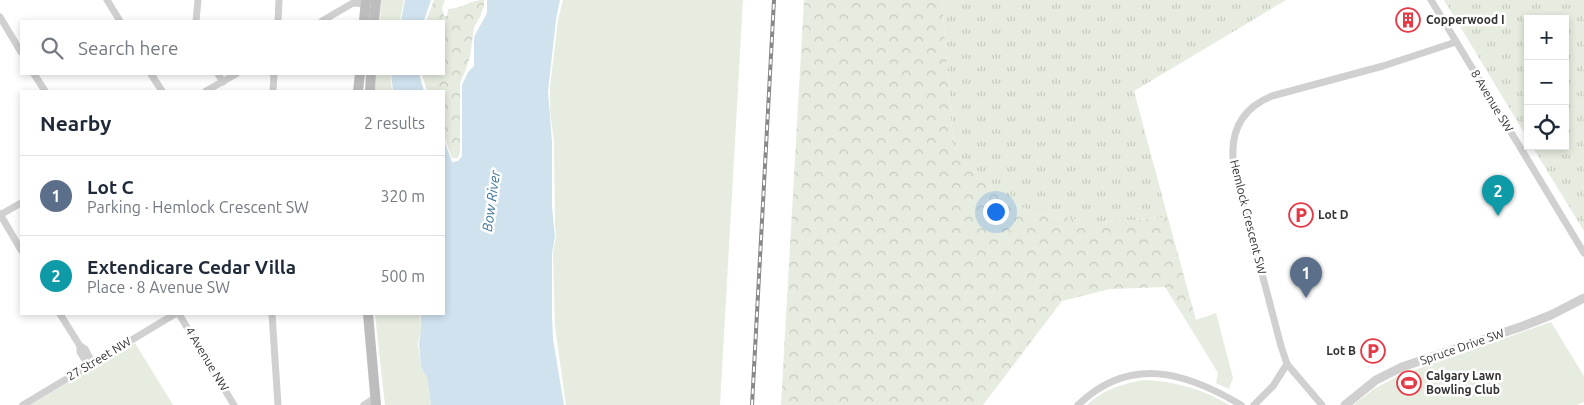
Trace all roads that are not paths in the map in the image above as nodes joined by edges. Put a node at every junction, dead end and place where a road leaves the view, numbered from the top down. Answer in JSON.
{"nodes":[{"id":1,"x":107,"y":0,"type":"edge"},
{"id":2,"x":198,"y":0,"type":"edge"},
{"id":3,"x":279,"y":0,"type":"edge"},
{"id":4,"x":1431,"y":0,"type":"edge"},
{"id":5,"x":369,"y":1,"type":"edge"},
{"id":6,"x":0,"y":17,"type":"edge"},
{"id":7,"x":119,"y":20,"type":"edge"},
{"id":8,"x":196,"y":20,"type":"edge"},
{"id":9,"x":278,"y":20,"type":"edge"},
{"id":10,"x":324,"y":20,"type":"edge"},
{"id":11,"x":364,"y":20,"type":"edge"},
{"id":12,"x":374,"y":20,"type":"edge"},
{"id":13,"x":1456,"y":42,"type":"junction"},
{"id":14,"x":20,"y":50,"type":"edge"},
{"id":15,"x":35,"y":75,"type":"edge"},
{"id":16,"x":152,"y":75,"type":"edge"},
{"id":17,"x":219,"y":75,"type":"edge"},
{"id":18,"x":234,"y":75,"type":"edge"},
{"id":19,"x":274,"y":75,"type":"edge"},
{"id":20,"x":360,"y":75,"type":"edge"},
{"id":21,"x":371,"y":75,"type":"edge"},
{"id":22,"x":223,"y":82,"type":"junction"},
{"id":23,"x":44,"y":90,"type":"edge"},
{"id":24,"x":161,"y":90,"type":"edge"},
{"id":25,"x":208,"y":90,"type":"edge"},
{"id":26,"x":272,"y":90,"type":"edge"},
{"id":27,"x":358,"y":90,"type":"edge"},
{"id":28,"x":370,"y":90,"type":"edge"},
{"id":29,"x":20,"y":203,"type":"edge"},
{"id":30,"x":0,"y":215,"type":"edge"},
{"id":31,"x":20,"y":248,"type":"edge"},
{"id":32,"x":1584,"y":253,"type":"edge"},
{"id":33,"x":1584,"y":298,"type":"edge"},
{"id":34,"x":61,"y":315,"type":"edge"},
{"id":35,"x":173,"y":315,"type":"edge"},
{"id":36,"x":180,"y":315,"type":"edge"},
{"id":37,"x":272,"y":315,"type":"edge"},
{"id":38,"x":368,"y":315,"type":"edge"},
{"id":39,"x":90,"y":363,"type":"junction"},
{"id":40,"x":1288,"y":364,"type":"junction"},
{"id":41,"x":376,"y":402,"type":"edge"},
{"id":42,"x":23,"y":405,"type":"edge"},
{"id":43,"x":234,"y":405,"type":"edge"},
{"id":44,"x":278,"y":405,"type":"edge"},
{"id":45,"x":364,"y":405,"type":"edge"},
{"id":46,"x":1078,"y":405,"type":"edge"},
{"id":47,"x":1241,"y":405,"type":"edge"},
{"id":48,"x":1254,"y":405,"type":"edge"},
{"id":49,"x":1322,"y":405,"type":"edge"},
{"id":50,"x":1345,"y":405,"type":"edge"}],
"edges":[{"from":1,"to":7,"type":"street"},
{"from":2,"to":8,"type":"street"},
{"from":3,"to":9,"type":"street"},
{"from":4,"to":13,"type":"street","name":"8 Avenue SW"},
{"from":5,"to":10,"type":"street"},
{"from":5,"to":11,"type":"main road"},
{"from":5,"to":12,"type":"main road"},
{"from":6,"to":14,"type":"street"},
{"from":13,"to":32,"type":"street","name":"8 Avenue SW"},
{"from":13,"to":40,"type":"street","name":"Hemlock Crescent SW"},
{"from":15,"to":23,"type":"street"},
{"from":16,"to":24,"type":"street"},
{"from":17,"to":22,"type":"street"},
{"from":18,"to":22,"type":"street"},
{"from":19,"to":26,"type":"street"},
{"from":20,"to":27,"type":"main road"},
{"from":21,"to":28,"type":"main road"},
{"from":22,"to":25,"type":"street"},
{"from":29,"to":30,"type":"street"},
{"from":30,"to":31,"type":"street"},
{"from":33,"to":50,"type":"street","name":"Spruce Drive SW"},
{"from":34,"to":39,"type":"street"},
{"from":35,"to":39,"type":"street","name":"27 Street NW"},
{"from":36,"to":43,"type":"street","name":"4 Avenue NW"},
{"from":37,"to":44,"type":"street"},
{"from":38,"to":41,"type":"main road"},
{"from":39,"to":42,"type":"street","name":"27 Street NW"},
{"from":40,"to":48,"type":"street"},
{"from":40,"to":49,"type":"street","name":"Hemlock Crescent SW"},
{"from":41,"to":45,"type":"street"},
{"from":46,"to":47,"type":"street"}]}
